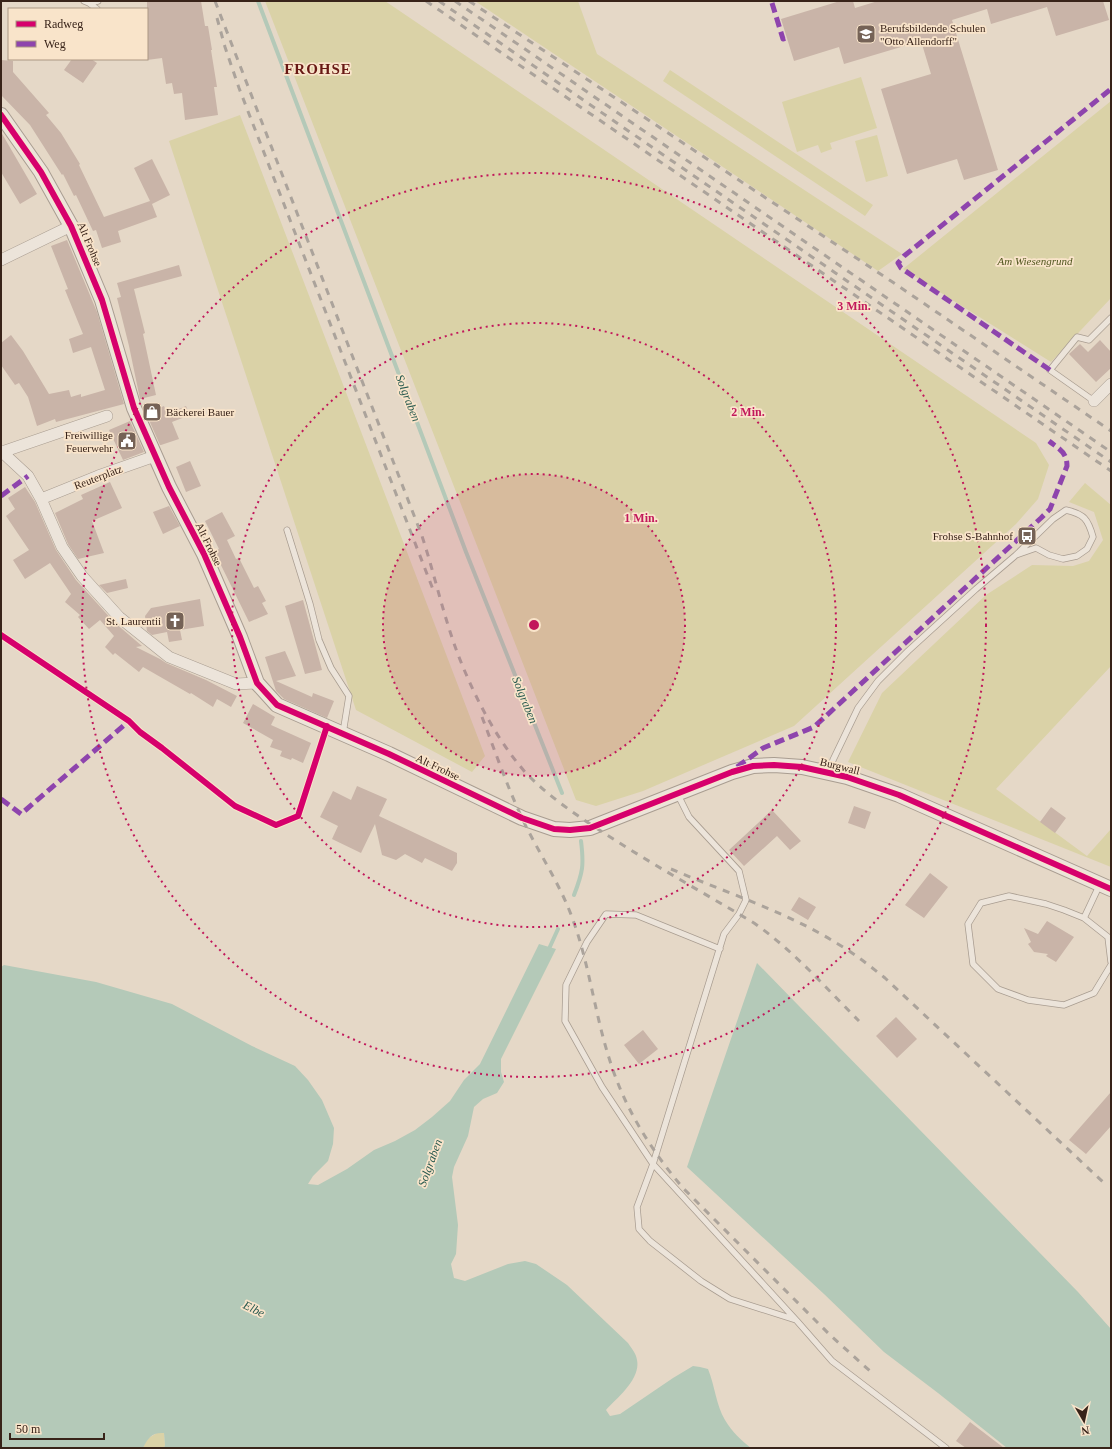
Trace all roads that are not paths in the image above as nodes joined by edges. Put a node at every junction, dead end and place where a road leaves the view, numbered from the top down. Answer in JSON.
{"nodes":[{"id":1,"x":98,"y":1,"type":"edge"},
{"id":2,"x":87,"y":2,"type":"edge"},
{"id":3,"x":96,"y":8,"type":"edge"},
{"id":4,"x":1,"y":115,"type":"edge"},
{"id":5,"x":71,"y":226,"type":"junction"},
{"id":6,"x":1,"y":260,"type":"edge"},
{"id":7,"x":1111,"y":318,"type":"edge"},
{"id":8,"x":1111,"y":384,"type":"edge"},
{"id":9,"x":1094,"y":401,"type":"joint"},
{"id":10,"x":107,"y":416,"type":"dead end"},
{"id":11,"x":2,"y":452,"type":"edge"},
{"id":12,"x":155,"y":456,"type":"junction"},
{"id":13,"x":41,"y":499,"type":"junction"},
{"id":14,"x":287,"y":530,"type":"dead end"},
{"id":15,"x":1016,"y":555,"type":"junction"},
{"id":16,"x":257,"y":684,"type":"junction"},
{"id":17,"x":343,"y":733,"type":"junction"},
{"id":18,"x":829,"y":773,"type":"junction"},
{"id":19,"x":677,"y":793,"type":"junction"},
{"id":20,"x":554,"y":829,"type":"joint"},
{"id":21,"x":1105,"y":886,"type":"edge"},
{"id":22,"x":1084,"y":918,"type":"junction"},
{"id":23,"x":720,"y":949,"type":"junction"},
{"id":24,"x":1111,"y":962,"type":"edge"},
{"id":25,"x":1111,"y":965,"type":"edge"},
{"id":26,"x":653,"y":1164,"type":"junction"},
{"id":27,"x":797,"y":1321,"type":"junction"},
{"id":28,"x":946,"y":1448,"type":"edge"}],
"edges":[{"from":1,"to":2,"type":"lane"},
{"from":2,"to":3,"type":"lane"},
{"from":4,"to":5,"type":"street","name":"Alt Frohse"},
{"from":5,"to":6,"type":"street"},
{"from":5,"to":12,"type":"street","name":"Alt Frohse"},
{"from":7,"to":9,"type":"lane"},
{"from":8,"to":9,"type":"street"},
{"from":10,"to":11,"type":"street"},
{"from":11,"to":13,"type":"street"},
{"from":12,"to":13,"type":"street","name":"Reuterplatz"},
{"from":12,"to":16,"type":"street","name":"Alt Frohse"},
{"from":13,"to":16,"type":"street"},
{"from":14,"to":17,"type":"lane"},
{"from":15,"to":15,"type":"lane"},
{"from":15,"to":18,"type":"lane"},
{"from":16,"to":17,"type":"street","name":"Alt Frohse"},
{"from":17,"to":20,"type":"street","name":"Alt Frohse"},
{"from":18,"to":19,"type":"street","name":"Burgwall"},
{"from":18,"to":21,"type":"street","name":"Burgwall"},
{"from":19,"to":20,"type":"street","name":"Burgwall"},
{"from":19,"to":23,"type":"lane"},
{"from":21,"to":22,"type":"lane"},
{"from":22,"to":24,"type":"lane"},
{"from":22,"to":25,"type":"lane"},
{"from":23,"to":26,"type":"lane"},
{"from":23,"to":26,"type":"lane"},
{"from":26,"to":27,"type":"lane"},
{"from":26,"to":27,"type":"lane"},
{"from":27,"to":28,"type":"lane"}]}
